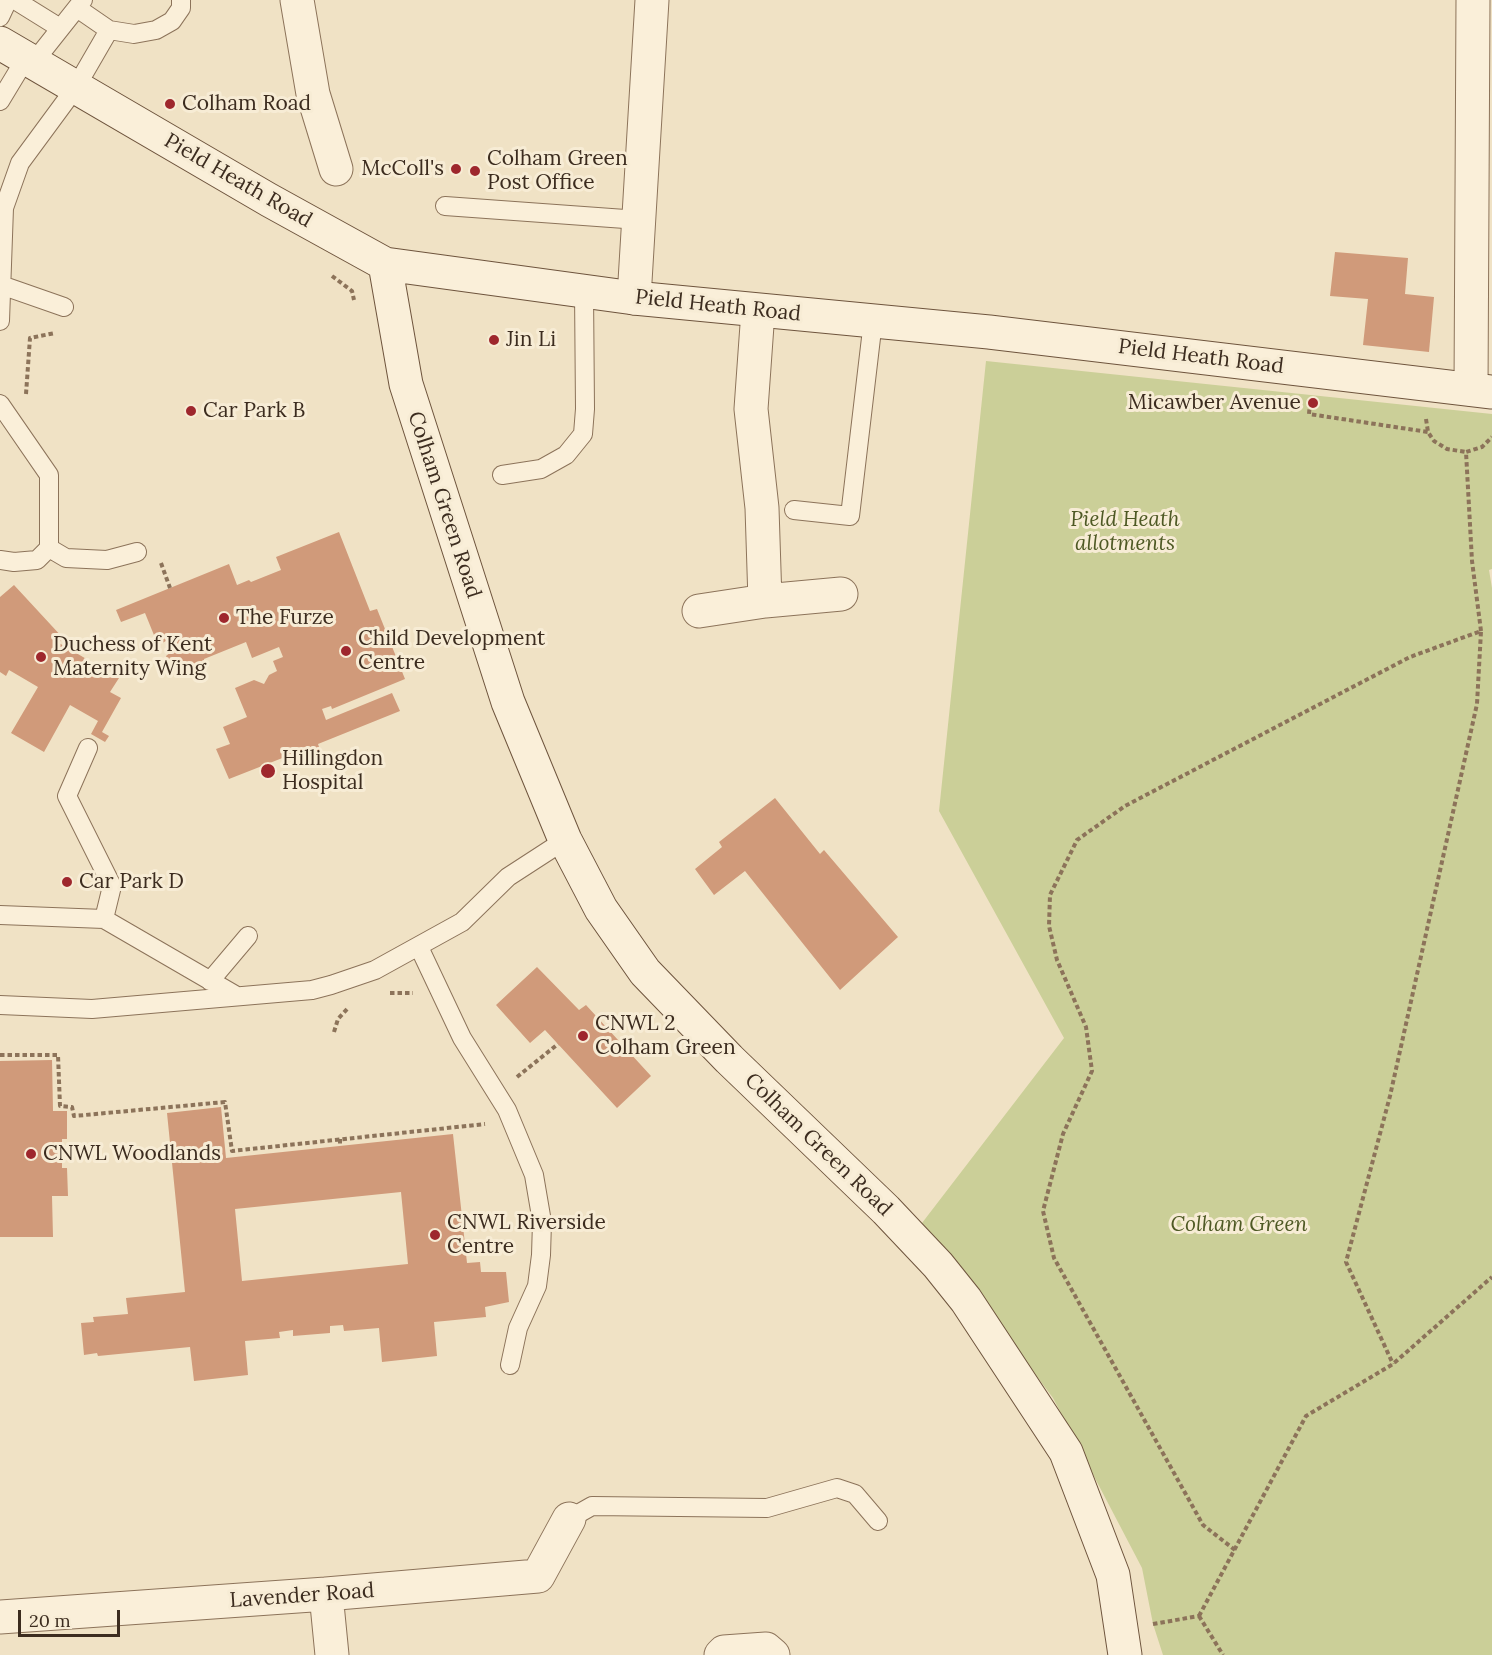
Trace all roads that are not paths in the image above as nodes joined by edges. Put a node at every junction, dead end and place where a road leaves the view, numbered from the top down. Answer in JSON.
{"nodes":[{"id":1,"x":8,"y":0,"type":"edge"},
{"id":2,"x":15,"y":0,"type":"edge"},
{"id":3,"x":181,"y":0,"type":"edge"},
{"id":4,"x":297,"y":0,"type":"edge"},
{"id":5,"x":652,"y":0,"type":"edge"},
{"id":6,"x":1473,"y":0,"type":"edge"},
{"id":7,"x":80,"y":4,"type":"edge"},
{"id":8,"x":0,"y":17,"type":"edge"},
{"id":9,"x":60,"y":28,"type":"junction"},
{"id":10,"x":109,"y":30,"type":"junction"},
{"id":11,"x":20,"y":55,"type":"edge"},
{"id":12,"x":76,"y":87,"type":"junction"},
{"id":13,"x":0,"y":101,"type":"edge"},
{"id":14,"x":336,"y":169,"type":"dead end"},
{"id":15,"x":445,"y":206,"type":"dead end"},
{"id":16,"x":639,"y":220,"type":"junction"},
{"id":17,"x":1,"y":240,"type":"edge"},
{"id":18,"x":385,"y":264,"type":"junction"},
{"id":19,"x":1,"y":285,"type":"edge"},
{"id":20,"x":584,"y":291,"type":"junction"},
{"id":21,"x":634,"y":298,"type":"junction"},
{"id":22,"x":64,"y":307,"type":"dead end"},
{"id":23,"x":758,"y":311,"type":"junction"},
{"id":24,"x":0,"y":321,"type":"edge"},
{"id":25,"x":873,"y":321,"type":"junction"},
{"id":26,"x":1481,"y":390,"type":"edge"},
{"id":27,"x":0,"y":404,"type":"edge"},
{"id":28,"x":502,"y":475,"type":"dead end"},
{"id":29,"x":794,"y":510,"type":"dead end"},
{"id":30,"x":49,"y":548,"type":"junction"},
{"id":31,"x":137,"y":552,"type":"dead end"},
{"id":32,"x":0,"y":560,"type":"edge"},
{"id":33,"x":841,"y":594,"type":"dead end"},
{"id":34,"x":765,"y":601,"type":"junction"},
{"id":35,"x":699,"y":611,"type":"dead end"},
{"id":36,"x":88,"y":748,"type":"dead end"},
{"id":37,"x":565,"y":840,"type":"junction"},
{"id":38,"x":0,"y":915,"type":"edge"},
{"id":39,"x":104,"y":919,"type":"junction"},
{"id":40,"x":248,"y":936,"type":"dead end"},
{"id":41,"x":419,"y":946,"type":"junction"},
{"id":42,"x":210,"y":981,"type":"junction"},
{"id":43,"x":235,"y":995,"type":"junction"},
{"id":44,"x":0,"y":1005,"type":"edge"},
{"id":45,"x":510,"y":1365,"type":"dead end"},
{"id":46,"x":569,"y":1519,"type":"joint"},
{"id":47,"x":878,"y":1521,"type":"dead end"},
{"id":48,"x":326,"y":1594,"type":"junction"},
{"id":49,"x":0,"y":1617,"type":"edge"},
{"id":50,"x":332,"y":1655,"type":"edge"},
{"id":51,"x":721,"y":1655,"type":"edge"},
{"id":52,"x":773,"y":1655,"type":"edge"},
{"id":53,"x":1125,"y":1655,"type":"edge"}],
"edges":[{"from":1,"to":8,"type":"lane"},
{"from":2,"to":9,"type":"lane"},
{"from":3,"to":10,"type":"lane"},
{"from":4,"to":14,"type":"street"},
{"from":5,"to":16,"type":"street"},
{"from":6,"to":26,"type":"street"},
{"from":7,"to":9,"type":"lane"},
{"from":7,"to":10,"type":"lane"},
{"from":9,"to":11,"type":"lane"},
{"from":10,"to":12,"type":"lane"},
{"from":11,"to":12,"type":"street","name":"Pield Heath Road"},
{"from":11,"to":13,"type":"lane"},
{"from":12,"to":17,"type":"lane"},
{"from":12,"to":18,"type":"street","name":"Pield Heath Road"},
{"from":15,"to":16,"type":"lane"},
{"from":16,"to":21,"type":"street"},
{"from":17,"to":19,"type":"lane"},
{"from":18,"to":20,"type":"street","name":"Pield Heath Road"},
{"from":18,"to":37,"type":"street","name":"Colham Green Road"},
{"from":19,"to":22,"type":"lane"},
{"from":19,"to":24,"type":"lane"},
{"from":20,"to":21,"type":"street","name":"Pield Heath Road"},
{"from":20,"to":28,"type":"lane"},
{"from":21,"to":23,"type":"street","name":"Pield Heath Road"},
{"from":23,"to":25,"type":"street","name":"Pield Heath Road"},
{"from":23,"to":34,"type":"street"},
{"from":25,"to":26,"type":"street","name":"Pield Heath Road"},
{"from":25,"to":29,"type":"lane"},
{"from":27,"to":30,"type":"lane"},
{"from":30,"to":31,"type":"lane"},
{"from":30,"to":32,"type":"lane"},
{"from":33,"to":34,"type":"street"},
{"from":34,"to":35,"type":"street"},
{"from":36,"to":39,"type":"lane"},
{"from":37,"to":41,"type":"lane"},
{"from":37,"to":53,"type":"street","name":"Colham Green Road"},
{"from":38,"to":39,"type":"lane"},
{"from":39,"to":42,"type":"lane"},
{"from":40,"to":42,"type":"lane"},
{"from":41,"to":43,"type":"lane"},
{"from":41,"to":45,"type":"lane"},
{"from":42,"to":43,"type":"lane"},
{"from":43,"to":44,"type":"lane"},
{"from":46,"to":47,"type":"lane"},
{"from":46,"to":48,"type":"street","name":"Lavender Road"},
{"from":48,"to":49,"type":"street","name":"Lavender Road"},
{"from":48,"to":50,"type":"street"},
{"from":51,"to":52,"type":"street"}]}
